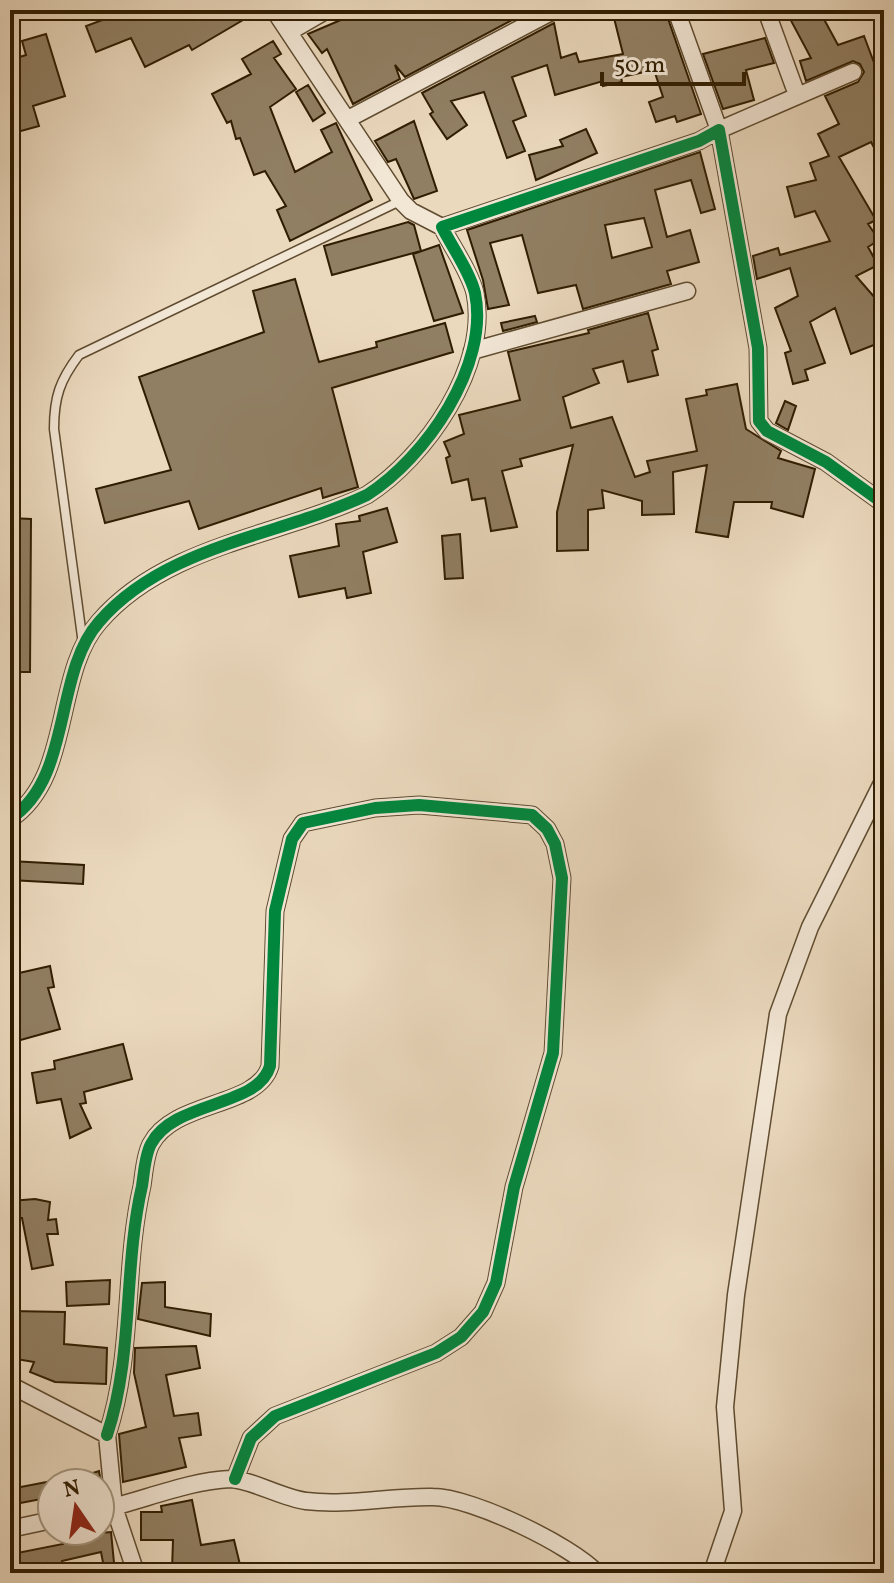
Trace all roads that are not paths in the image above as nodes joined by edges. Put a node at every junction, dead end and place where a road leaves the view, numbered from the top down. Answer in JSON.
{"nodes":[{"id":1,"x":274,"y":10,"type":"edge"},
{"id":2,"x":327,"y":10,"type":"edge"},
{"id":3,"x":555,"y":10,"type":"edge"},
{"id":4,"x":676,"y":10,"type":"edge"},
{"id":5,"x":766,"y":10,"type":"edge"},
{"id":6,"x":289,"y":32,"type":"junction"},
{"id":7,"x":853,"y":72,"type":"dead end"},
{"id":8,"x":797,"y":95,"type":"junction"},
{"id":9,"x":348,"y":119,"type":"junction"},
{"id":10,"x":719,"y":130,"type":"junction"},
{"id":11,"x":401,"y":201,"type":"junction"},
{"id":12,"x":442,"y":227,"type":"junction"},
{"id":13,"x":687,"y":291,"type":"dead end"},
{"id":14,"x":472,"y":351,"type":"junction"},
{"id":15,"x":884,"y":504,"type":"edge"},
{"id":16,"x":83,"y":647,"type":"junction"},
{"id":17,"x":881,"y":785,"type":"dead end"},
{"id":18,"x":10,"y":819,"type":"edge"},
{"id":19,"x":10,"y":1385,"type":"edge"},
{"id":20,"x":107,"y":1435,"type":"junction"},
{"id":21,"x":107,"y":1467,"type":"edge"},
{"id":22,"x":235,"y":1479,"type":"junction"},
{"id":23,"x":116,"y":1506,"type":"edge"},
{"id":24,"x":36,"y":1523,"type":"edge"},
{"id":25,"x":116,"y":1528,"type":"edge"},
{"id":26,"x":10,"y":1529,"type":"edge"},
{"id":27,"x":136,"y":1573,"type":"edge"},
{"id":28,"x":597,"y":1573,"type":"edge"},
{"id":29,"x":712,"y":1573,"type":"edge"}],
"edges":[{"from":1,"to":6,"type":"street"},
{"from":2,"to":6,"type":"street"},
{"from":3,"to":9,"type":"street"},
{"from":4,"to":10,"type":"street"},
{"from":5,"to":8,"type":"street"},
{"from":6,"to":9,"type":"street"},
{"from":7,"to":8,"type":"street"},
{"from":8,"to":10,"type":"street"},
{"from":9,"to":11,"type":"street"},
{"from":10,"to":12,"type":"street"},
{"from":10,"to":15,"type":"street"},
{"from":11,"to":12,"type":"street"},
{"from":11,"to":16,"type":"lane"},
{"from":12,"to":14,"type":"street"},
{"from":13,"to":14,"type":"street"},
{"from":14,"to":16,"type":"street"},
{"from":16,"to":18,"type":"street"},
{"from":17,"to":29,"type":"street"},
{"from":19,"to":20,"type":"street"},
{"from":20,"to":21,"type":"street"},
{"from":20,"to":22,"type":"street"},
{"from":22,"to":23,"type":"street"},
{"from":22,"to":28,"type":"street"},
{"from":24,"to":26,"type":"street"},
{"from":25,"to":27,"type":"street"}]}
